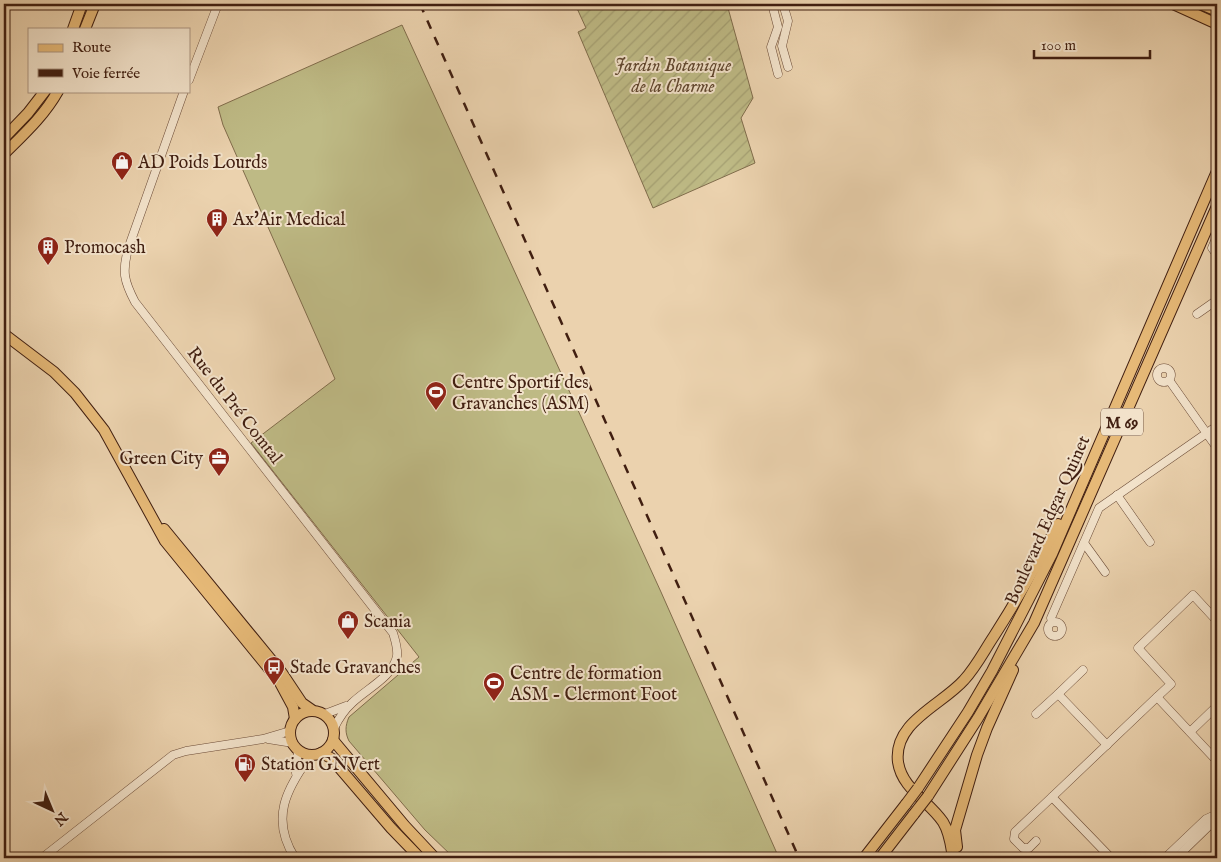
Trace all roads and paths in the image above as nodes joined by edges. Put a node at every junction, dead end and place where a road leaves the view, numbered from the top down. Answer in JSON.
{"nodes":[{"id":1,"x":82,"y":4,"type":"edge"},
{"id":2,"x":95,"y":4,"type":"edge"},
{"id":3,"x":218,"y":4,"type":"edge"},
{"id":4,"x":772,"y":4,"type":"edge"},
{"id":5,"x":783,"y":4,"type":"edge"},
{"id":6,"x":1172,"y":4,"type":"edge"},
{"id":7,"x":1200,"y":4,"type":"edge"},
{"id":8,"x":1217,"y":11,"type":"edge"},
{"id":9,"x":1217,"y":24,"type":"edge"},
{"id":10,"x":73,"y":28,"type":"edge"},
{"id":11,"x":85,"y":28,"type":"edge"},
{"id":12,"x":788,"y":67,"type":"dead end"},
{"id":13,"x":778,"y":74,"type":"dead end"},
{"id":14,"x":190,"y":77,"type":"edge"},
{"id":15,"x":43,"y":92,"type":"edge"},
{"id":16,"x":57,"y":92,"type":"edge"},
{"id":17,"x":184,"y":92,"type":"edge"},
{"id":18,"x":4,"y":138,"type":"edge"},
{"id":19,"x":4,"y":154,"type":"edge"},
{"id":20,"x":1217,"y":171,"type":"edge"},
{"id":21,"x":1217,"y":206,"type":"edge"},
{"id":22,"x":1217,"y":236,"type":"edge"},
{"id":23,"x":1215,"y":252,"type":"edge"},
{"id":24,"x":1217,"y":300,"type":"edge"},
{"id":25,"x":1197,"y":314,"type":"dead end"},
{"id":26,"x":4,"y":334,"type":"edge"},
{"id":27,"x":1169,"y":380,"type":"dead end"},
{"id":28,"x":1217,"y":426,"type":"edge"},
{"id":29,"x":1207,"y":433,"type":"junction"},
{"id":30,"x":1217,"y":448,"type":"edge"},
{"id":31,"x":1091,"y":464,"type":"junction"},
{"id":32,"x":1117,"y":495,"type":"junction"},
{"id":33,"x":144,"y":505,"type":"junction"},
{"id":34,"x":1150,"y":542,"type":"dead end"},
{"id":35,"x":1084,"y":543,"type":"junction"},
{"id":36,"x":1105,"y":572,"type":"dead end"},
{"id":37,"x":1217,"y":621,"type":"edge"},
{"id":38,"x":1052,"y":622,"type":"dead end"},
{"id":39,"x":1026,"y":639,"type":"junction"},
{"id":40,"x":1083,"y":670,"type":"dead end"},
{"id":41,"x":1058,"y":694,"type":"junction"},
{"id":42,"x":1157,"y":698,"type":"junction"},
{"id":43,"x":352,"y":702,"type":"junction"},
{"id":44,"x":1217,"y":706,"type":"edge"},
{"id":45,"x":312,"y":710,"type":"junction"},
{"id":46,"x":325,"y":714,"type":"junction"},
{"id":47,"x":1036,"y":714,"type":"dead end"},
{"id":48,"x":295,"y":719,"type":"junction"},
{"id":49,"x":334,"y":728,"type":"junction"},
{"id":50,"x":290,"y":731,"type":"junction"},
{"id":51,"x":1190,"y":732,"type":"junction"},
{"id":52,"x":263,"y":739,"type":"junction"},
{"id":53,"x":333,"y":740,"type":"junction"},
{"id":54,"x":1106,"y":745,"type":"junction"},
{"id":55,"x":295,"y":746,"type":"junction"},
{"id":56,"x":316,"y":754,"type":"junction"},
{"id":57,"x":1217,"y":761,"type":"edge"},
{"id":58,"x":296,"y":775,"type":"junction"},
{"id":59,"x":1052,"y":797,"type":"junction"},
{"id":60,"x":1216,"y":817,"type":"edge"},
{"id":61,"x":1036,"y":841,"type":"dead end"},
{"id":62,"x":42,"y":858,"type":"edge"},
{"id":63,"x":295,"y":858,"type":"edge"},
{"id":64,"x":420,"y":858,"type":"edge"},
{"id":65,"x":435,"y":858,"type":"edge"},
{"id":66,"x":864,"y":858,"type":"edge"},
{"id":67,"x":880,"y":858,"type":"edge"},
{"id":68,"x":953,"y":858,"type":"edge"},
{"id":69,"x":958,"y":858,"type":"edge"},
{"id":70,"x":1111,"y":858,"type":"edge"},
{"id":71,"x":1165,"y":858,"type":"edge"},
{"id":72,"x":1176,"y":858,"type":"edge"}],
"edges":[{"from":1,"to":10,"type":"main road"},
{"from":2,"to":11,"type":"main road"},
{"from":3,"to":14,"type":"street"},
{"from":4,"to":13,"type":"street"},
{"from":5,"to":12,"type":"street"},
{"from":6,"to":9,"type":"main road"},
{"from":7,"to":8,"type":"main road"},
{"from":15,"to":18,"type":"main road"},
{"from":16,"to":19,"type":"main road"},
{"from":17,"to":43,"type":"street","name":"Rue du Pré Comtal"},
{"from":20,"to":31,"type":"main road","name":"Boulevard Edgar Quinet","number":"M 69"},
{"from":21,"to":39,"type":"main road","name":"Boulevard Edgar Quinet","number":"M 69"},
{"from":22,"to":23,"type":"street"},
{"from":24,"to":25,"type":"street"},
{"from":26,"to":33,"type":"main road"},
{"from":27,"to":29,"type":"street"},
{"from":28,"to":29,"type":"street"},
{"from":29,"to":30,"type":"street"},
{"from":29,"to":32,"type":"street"},
{"from":31,"to":66,"type":"main road","name":"Boulevard Edgar Quinet","number":"M 69","bridge":true},
{"from":31,"to":68,"type":"main road"},
{"from":32,"to":34,"type":"street"},
{"from":32,"to":35,"type":"street"},
{"from":33,"to":45,"type":"main road"},
{"from":33,"to":48,"type":"main road"},
{"from":35,"to":36,"type":"street"},
{"from":35,"to":38,"type":"street"},
{"from":37,"to":42,"type":"street"},
{"from":39,"to":67,"type":"main road","name":"Boulevard Edgar Quinet","number":"M 69","bridge":true},
{"from":39,"to":69,"type":"main road"},
{"from":40,"to":41,"type":"street"},
{"from":41,"to":47,"type":"street"},
{"from":41,"to":54,"type":"street"},
{"from":42,"to":51,"type":"street"},
{"from":42,"to":54,"type":"street"},
{"from":43,"to":46,"type":"street","name":"Rue du Pré Comtal"},
{"from":43,"to":49,"type":"street","name":"Rue du Pré Comtal"},
{"from":44,"to":51,"type":"street"},
{"from":45,"to":46,"type":"main road"},
{"from":45,"to":48,"type":"main road"},
{"from":46,"to":49,"type":"main road"},
{"from":48,"to":50,"type":"main road"},
{"from":49,"to":53,"type":"main road"},
{"from":50,"to":52,"type":"street"},
{"from":50,"to":55,"type":"main road"},
{"from":51,"to":57,"type":"street"},
{"from":52,"to":55,"type":"street"},
{"from":52,"to":62,"type":"street"},
{"from":53,"to":56,"type":"main road"},
{"from":53,"to":65,"type":"main road"},
{"from":54,"to":59,"type":"street"},
{"from":55,"to":56,"type":"main road"},
{"from":55,"to":58,"type":"street"},
{"from":56,"to":58,"type":"street"},
{"from":56,"to":64,"type":"main road"},
{"from":58,"to":63,"type":"street"},
{"from":59,"to":61,"type":"street"},
{"from":59,"to":70,"type":"street"},
{"from":60,"to":71,"type":"street"},
{"from":60,"to":72,"type":"street"}]}
